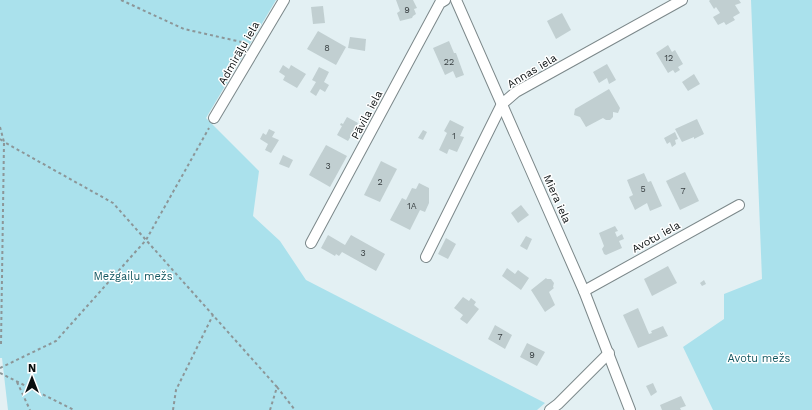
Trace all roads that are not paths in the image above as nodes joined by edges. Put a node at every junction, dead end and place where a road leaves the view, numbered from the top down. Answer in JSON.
{"nodes":[{"id":1,"x":284,"y":0,"type":"edge"},
{"id":2,"x":445,"y":0,"type":"edge"},
{"id":3,"x":456,"y":0,"type":"edge"},
{"id":4,"x":682,"y":0,"type":"edge"},
{"id":5,"x":502,"y":104,"type":"junction"},
{"id":6,"x":214,"y":118,"type":"road end"},
{"id":7,"x":739,"y":205,"type":"dead end"},
{"id":8,"x":311,"y":243,"type":"dead end"},
{"id":9,"x":426,"y":257,"type":"dead end"},
{"id":10,"x":584,"y":291,"type":"junction"},
{"id":11,"x":609,"y":353,"type":"junction"},
{"id":12,"x":550,"y":410,"type":"edge"},
{"id":13,"x":630,"y":410,"type":"edge"}],
"edges":[{"from":1,"to":6,"type":"street","name":"Admirāļu iela"},
{"from":2,"to":8,"type":"street","name":"Pāvila iela"},
{"from":3,"to":5,"type":"street","name":"Miera iela"},
{"from":4,"to":5,"type":"street","name":"Annas iela"},
{"from":5,"to":9,"type":"street","name":"Annas iela"},
{"from":5,"to":10,"type":"street","name":"Miera iela"},
{"from":7,"to":10,"type":"street","name":"Avotu iela"},
{"from":10,"to":11,"type":"street","name":"Miera iela"},
{"from":11,"to":12,"type":"street"},
{"from":11,"to":13,"type":"street","name":"Miera iela"}]}
